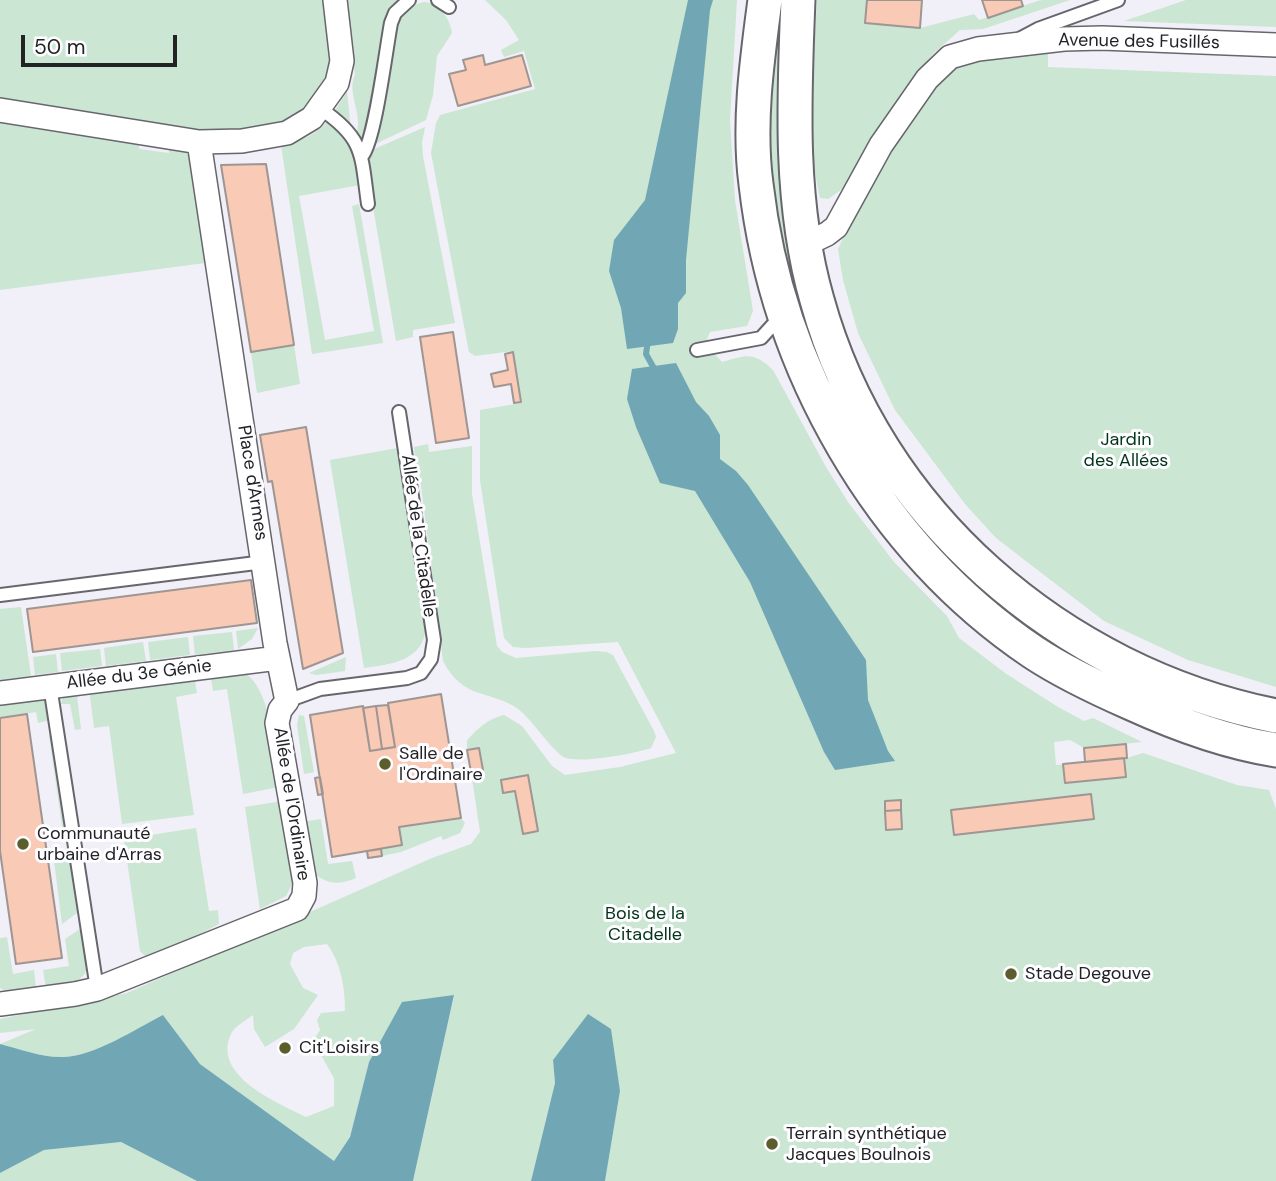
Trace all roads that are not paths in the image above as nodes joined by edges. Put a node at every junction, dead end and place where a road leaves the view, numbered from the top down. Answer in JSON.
{"nodes":[{"id":1,"x":335,"y":0,"type":"edge"},
{"id":2,"x":409,"y":0,"type":"edge"},
{"id":3,"x":765,"y":0,"type":"edge"},
{"id":4,"x":798,"y":0,"type":"edge"},
{"id":5,"x":1117,"y":0,"type":"edge"},
{"id":6,"x":1008,"y":45,"type":"junction"},
{"id":7,"x":1276,"y":45,"type":"edge"},
{"id":8,"x":321,"y":109,"type":"junction"},
{"id":9,"x":0,"y":110,"type":"edge"},
{"id":10,"x":199,"y":142,"type":"junction"},
{"id":11,"x":362,"y":156,"type":"junction"},
{"id":12,"x":368,"y":204,"type":"dead end"},
{"id":13,"x":806,"y":244,"type":"junction"},
{"id":14,"x":814,"y":289,"type":"junction"},
{"id":15,"x":784,"y":313,"type":"junction"},
{"id":16,"x":698,"y":350,"type":"dead end"},
{"id":17,"x":399,"y":412,"type":"dead end"},
{"id":18,"x":264,"y":562,"type":"junction"},
{"id":19,"x":0,"y":595,"type":"edge"},
{"id":20,"x":278,"y":658,"type":"junction"},
{"id":21,"x":430,"y":659,"type":"joint"},
{"id":22,"x":50,"y":686,"type":"junction"},
{"id":23,"x":0,"y":692,"type":"edge"},
{"id":24,"x":287,"y":701,"type":"junction"},
{"id":25,"x":1276,"y":716,"type":"edge"},
{"id":26,"x":1276,"y":750,"type":"edge"},
{"id":27,"x":97,"y":989,"type":"junction"},
{"id":28,"x":0,"y":1004,"type":"edge"}],
"edges":[{"from":1,"to":8,"type":"street"},
{"from":2,"to":11,"type":"lane"},
{"from":3,"to":15,"type":"main road"},
{"from":4,"to":13,"type":"main road"},
{"from":5,"to":6,"type":"lane"},
{"from":6,"to":7,"type":"street","name":"Avenue des Fusillés"},
{"from":6,"to":13,"type":"street","name":"Avenue des Fusillés"},
{"from":8,"to":10,"type":"street"},
{"from":8,"to":11,"type":"lane"},
{"from":9,"to":10,"type":"street"},
{"from":10,"to":18,"type":"street","name":"Place d'Armes"},
{"from":11,"to":12,"type":"lane"},
{"from":13,"to":14,"type":"main road"},
{"from":14,"to":15,"type":"street"},
{"from":14,"to":25,"type":"main road"},
{"from":15,"to":16,"type":"lane"},
{"from":15,"to":26,"type":"main road"},
{"from":17,"to":21,"type":"lane","name":"Allée de la Citadelle"},
{"from":18,"to":19,"type":"lane","name":"Place d'Armes"},
{"from":18,"to":20,"type":"street"},
{"from":20,"to":22,"type":"street","name":"Allée du 3e Génie"},
{"from":20,"to":24,"type":"street"},
{"from":21,"to":24,"type":"lane","name":"Allée de l'Ordinaire"},
{"from":22,"to":23,"type":"street","name":"Allée du 3e Génie"},
{"from":22,"to":27,"type":"lane"},
{"from":24,"to":27,"type":"street","name":"Allée de l'Ordinaire"},
{"from":27,"to":28,"type":"street"}]}
